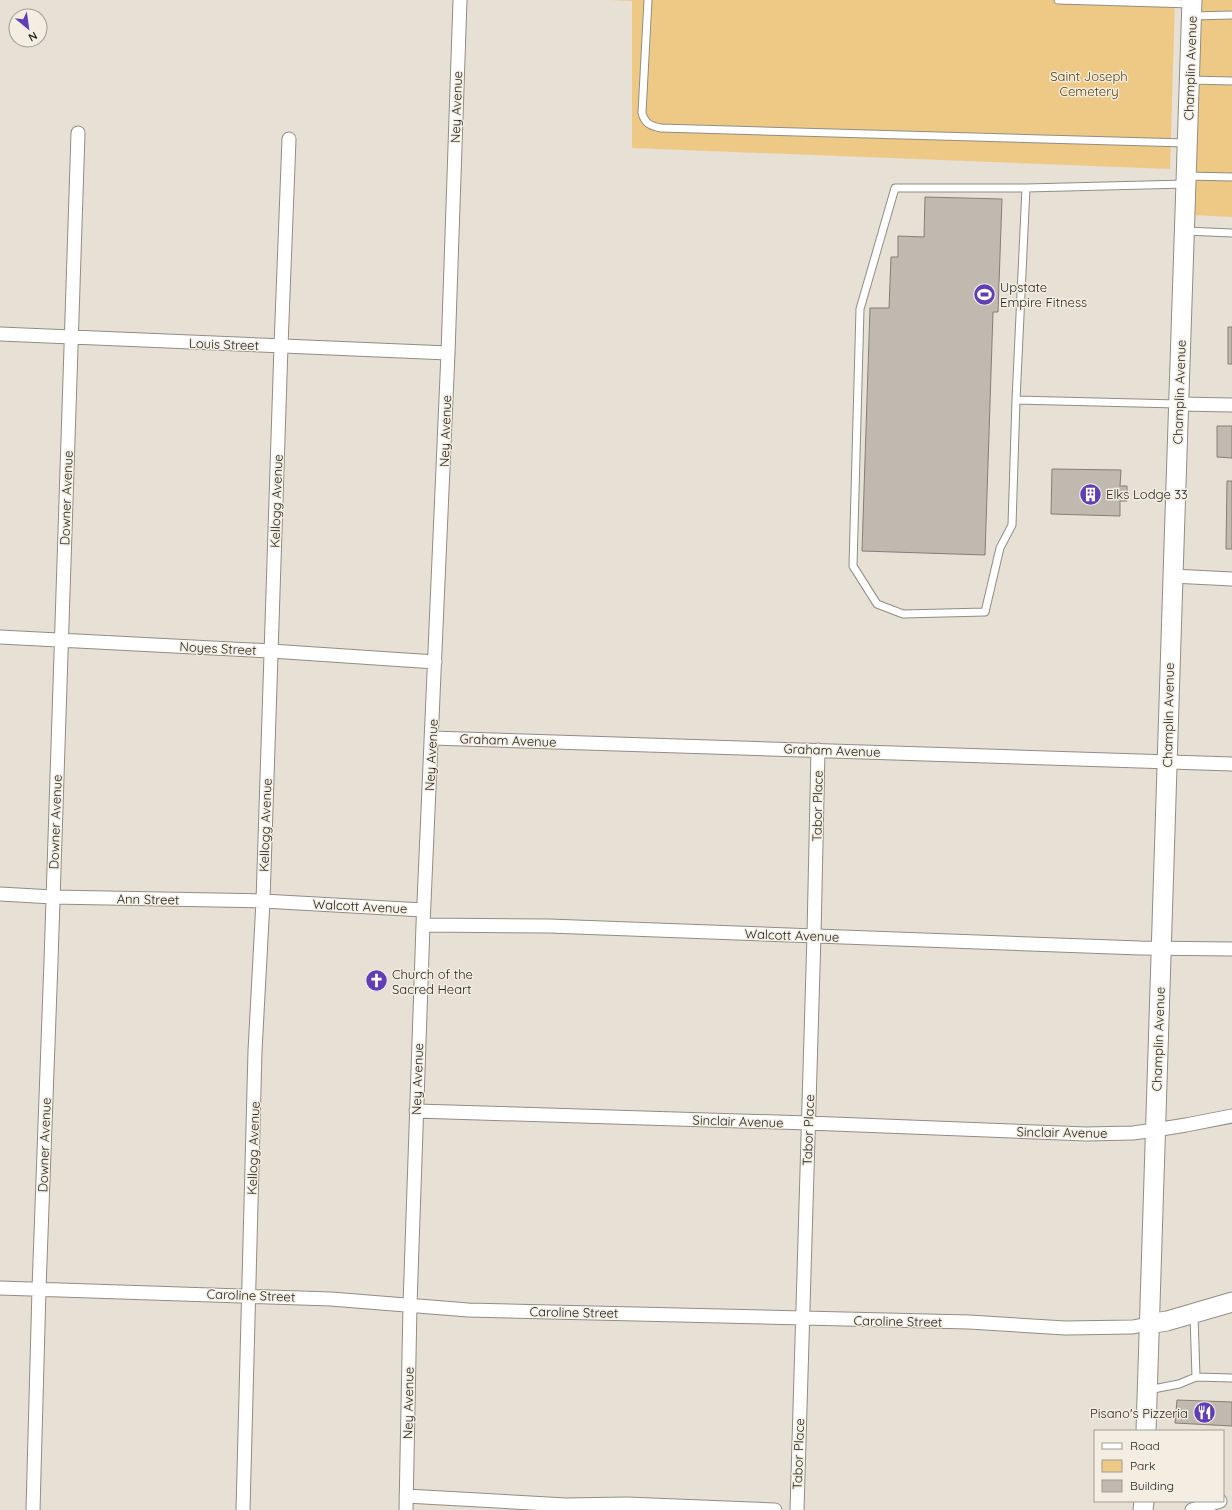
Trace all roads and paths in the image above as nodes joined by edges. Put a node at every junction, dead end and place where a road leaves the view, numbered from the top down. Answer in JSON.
{"nodes":[{"id":1,"x":460,"y":0,"type":"edge"},
{"id":2,"x":648,"y":0,"type":"edge"},
{"id":3,"x":1058,"y":0,"type":"edge"},
{"id":4,"x":1192,"y":7,"type":"edge"},
{"id":5,"x":1232,"y":15,"type":"edge"},
{"id":6,"x":1190,"y":80,"type":"junction"},
{"id":7,"x":1232,"y":81,"type":"edge"},
{"id":8,"x":78,"y":133,"type":"dead end"},
{"id":9,"x":289,"y":139,"type":"dead end"},
{"id":10,"x":1187,"y":142,"type":"junction"},
{"id":11,"x":1232,"y":177,"type":"edge"},
{"id":12,"x":1186,"y":180,"type":"junction"},
{"id":13,"x":1026,"y":188,"type":"junction"},
{"id":14,"x":1184,"y":231,"type":"junction"},
{"id":15,"x":1232,"y":232,"type":"edge"},
{"id":16,"x":0,"y":334,"type":"edge"},
{"id":17,"x":72,"y":338,"type":"junction"},
{"id":18,"x":281,"y":346,"type":"junction"},
{"id":19,"x":448,"y":353,"type":"junction"},
{"id":20,"x":1016,"y":400,"type":"junction"},
{"id":21,"x":1179,"y":404,"type":"junction"},
{"id":22,"x":1232,"y":405,"type":"edge"},
{"id":23,"x":1172,"y":576,"type":"junction"},
{"id":24,"x":1232,"y":579,"type":"edge"},
{"id":25,"x":0,"y":636,"type":"edge"},
{"id":26,"x":61,"y":640,"type":"junction"},
{"id":27,"x":271,"y":651,"type":"junction"},
{"id":28,"x":435,"y":662,"type":"junction"},
{"id":29,"x":432,"y":738,"type":"junction"},
{"id":30,"x":818,"y":750,"type":"junction"},
{"id":31,"x":1167,"y":762,"type":"junction"},
{"id":32,"x":1232,"y":764,"type":"edge"},
{"id":33,"x":0,"y":894,"type":"edge"},
{"id":34,"x":53,"y":897,"type":"junction"},
{"id":35,"x":263,"y":901,"type":"junction"},
{"id":36,"x":297,"y":903,"type":"joint"},
{"id":37,"x":423,"y":910,"type":"junction"},
{"id":38,"x":423,"y":925,"type":"junction"},
{"id":39,"x":814,"y":936,"type":"junction"},
{"id":40,"x":1161,"y":948,"type":"junction"},
{"id":41,"x":1232,"y":950,"type":"edge"},
{"id":42,"x":416,"y":1111,"type":"junction"},
{"id":43,"x":1232,"y":1116,"type":"edge"},
{"id":44,"x":808,"y":1124,"type":"junction"},
{"id":45,"x":1156,"y":1130,"type":"junction"},
{"id":46,"x":0,"y":1288,"type":"edge"},
{"id":47,"x":39,"y":1288,"type":"junction"},
{"id":48,"x":249,"y":1295,"type":"junction"},
{"id":49,"x":1232,"y":1302,"type":"edge"},
{"id":50,"x":410,"y":1305,"type":"junction"},
{"id":51,"x":1194,"y":1314,"type":"junction"},
{"id":52,"x":802,"y":1319,"type":"junction"},
{"id":53,"x":1148,"y":1324,"type":"junction"},
{"id":54,"x":1196,"y":1376,"type":"junction"},
{"id":55,"x":1232,"y":1378,"type":"edge"},
{"id":56,"x":1147,"y":1391,"type":"junction"},
{"id":57,"x":1146,"y":1430,"type":"edge"},
{"id":58,"x":406,"y":1496,"type":"junction"},
{"id":59,"x":1219,"y":1502,"type":"edge"},
{"id":60,"x":33,"y":1510,"type":"edge"},
{"id":61,"x":243,"y":1510,"type":"edge"},
{"id":62,"x":406,"y":1510,"type":"edge"},
{"id":63,"x":775,"y":1510,"type":"edge"},
{"id":64,"x":796,"y":1510,"type":"edge"},
{"id":65,"x":1192,"y":1510,"type":"edge"}],
"edges":[{"from":1,"to":19,"type":"street","name":"Ney Avenue"},
{"from":2,"to":10,"type":"lane"},
{"from":3,"to":4,"type":"lane"},
{"from":4,"to":5,"type":"lane"},
{"from":4,"to":6,"type":"street","name":"Champlin Avenue"},
{"from":6,"to":7,"type":"lane"},
{"from":6,"to":10,"type":"street","name":"Champlin Avenue"},
{"from":8,"to":17,"type":"street","name":"Downer Avenue"},
{"from":9,"to":18,"type":"street","name":"Kellogg Avenue"},
{"from":10,"to":12,"type":"street","name":"Champlin Avenue"},
{"from":11,"to":12,"type":"lane"},
{"from":12,"to":13,"type":"lane"},
{"from":12,"to":14,"type":"street","name":"Champlin Avenue"},
{"from":13,"to":20,"type":"lane"},
{"from":13,"to":20,"type":"lane"},
{"from":14,"to":15,"type":"lane"},
{"from":14,"to":21,"type":"street","name":"Champlin Avenue"},
{"from":16,"to":17,"type":"street","name":"Louis Street"},
{"from":17,"to":18,"type":"street","name":"Louis Street"},
{"from":17,"to":26,"type":"street","name":"Downer Avenue"},
{"from":18,"to":19,"type":"street","name":"Louis Street"},
{"from":18,"to":27,"type":"street","name":"Kellogg Avenue"},
{"from":19,"to":28,"type":"street","name":"Ney Avenue"},
{"from":20,"to":21,"type":"lane"},
{"from":21,"to":22,"type":"street"},
{"from":21,"to":23,"type":"street","name":"Champlin Avenue"},
{"from":23,"to":24,"type":"street"},
{"from":23,"to":31,"type":"street","name":"Champlin Avenue"},
{"from":25,"to":26,"type":"street","name":"Noyes Street"},
{"from":26,"to":27,"type":"street","name":"Noyes Street"},
{"from":26,"to":34,"type":"street","name":"Downer Avenue"},
{"from":27,"to":28,"type":"street","name":"Noyes Street"},
{"from":27,"to":35,"type":"street","name":"Kellogg Avenue"},
{"from":28,"to":29,"type":"street","name":"Ney Avenue"},
{"from":29,"to":30,"type":"street","name":"Graham Avenue"},
{"from":29,"to":37,"type":"street","name":"Ney Avenue"},
{"from":30,"to":31,"type":"street","name":"Graham Avenue"},
{"from":30,"to":39,"type":"street","name":"Tabor Place"},
{"from":31,"to":32,"type":"street","name":"Graham Avenue"},
{"from":31,"to":40,"type":"street","name":"Champlin Avenue"},
{"from":33,"to":34,"type":"street","name":"Ann Street"},
{"from":34,"to":35,"type":"street","name":"Ann Street"},
{"from":34,"to":47,"type":"street","name":"Downer Avenue"},
{"from":35,"to":36,"type":"street","name":"Ann Street"},
{"from":35,"to":48,"type":"street","name":"Kellogg Avenue"},
{"from":36,"to":37,"type":"street","name":"Walcott Avenue"},
{"from":37,"to":38,"type":"street","name":"Ney Avenue"},
{"from":38,"to":39,"type":"street","name":"Walcott Avenue"},
{"from":38,"to":42,"type":"street","name":"Ney Avenue"},
{"from":39,"to":40,"type":"street","name":"Walcott Avenue"},
{"from":39,"to":44,"type":"street","name":"Tabor Place"},
{"from":40,"to":41,"type":"street","name":"Walcott Avenue"},
{"from":40,"to":45,"type":"street","name":"Champlin Avenue"},
{"from":42,"to":44,"type":"street","name":"Sinclair Avenue"},
{"from":42,"to":50,"type":"street","name":"Ney Avenue"},
{"from":43,"to":45,"type":"street","name":"Sinclair Avenue"},
{"from":44,"to":45,"type":"street","name":"Sinclair Avenue"},
{"from":44,"to":52,"type":"street","name":"Tabor Place"},
{"from":45,"to":53,"type":"street","name":"Champlin Avenue"},
{"from":46,"to":47,"type":"street","name":"Caroline Street"},
{"from":47,"to":48,"type":"street","name":"Caroline Street"},
{"from":47,"to":60,"type":"street","name":"Downer Avenue"},
{"from":48,"to":50,"type":"street","name":"Caroline Street"},
{"from":48,"to":61,"type":"street","name":"Kellogg Avenue"},
{"from":49,"to":51,"type":"street"},
{"from":50,"to":52,"type":"street","name":"Caroline Street"},
{"from":50,"to":58,"type":"street","name":"Ney Avenue"},
{"from":51,"to":53,"type":"street"},
{"from":51,"to":54,"type":"lane"},
{"from":52,"to":53,"type":"street","name":"Caroline Street"},
{"from":52,"to":64,"type":"street","name":"Tabor Place"},
{"from":53,"to":56,"type":"street","name":"Champlin Avenue"},
{"from":54,"to":55,"type":"lane"},
{"from":54,"to":56,"type":"lane"},
{"from":56,"to":57,"type":"street","name":"Champlin Avenue"},
{"from":58,"to":62,"type":"street","name":"Ney Avenue"},
{"from":58,"to":63,"type":"street"},
{"from":59,"to":65,"type":"street"}]}
